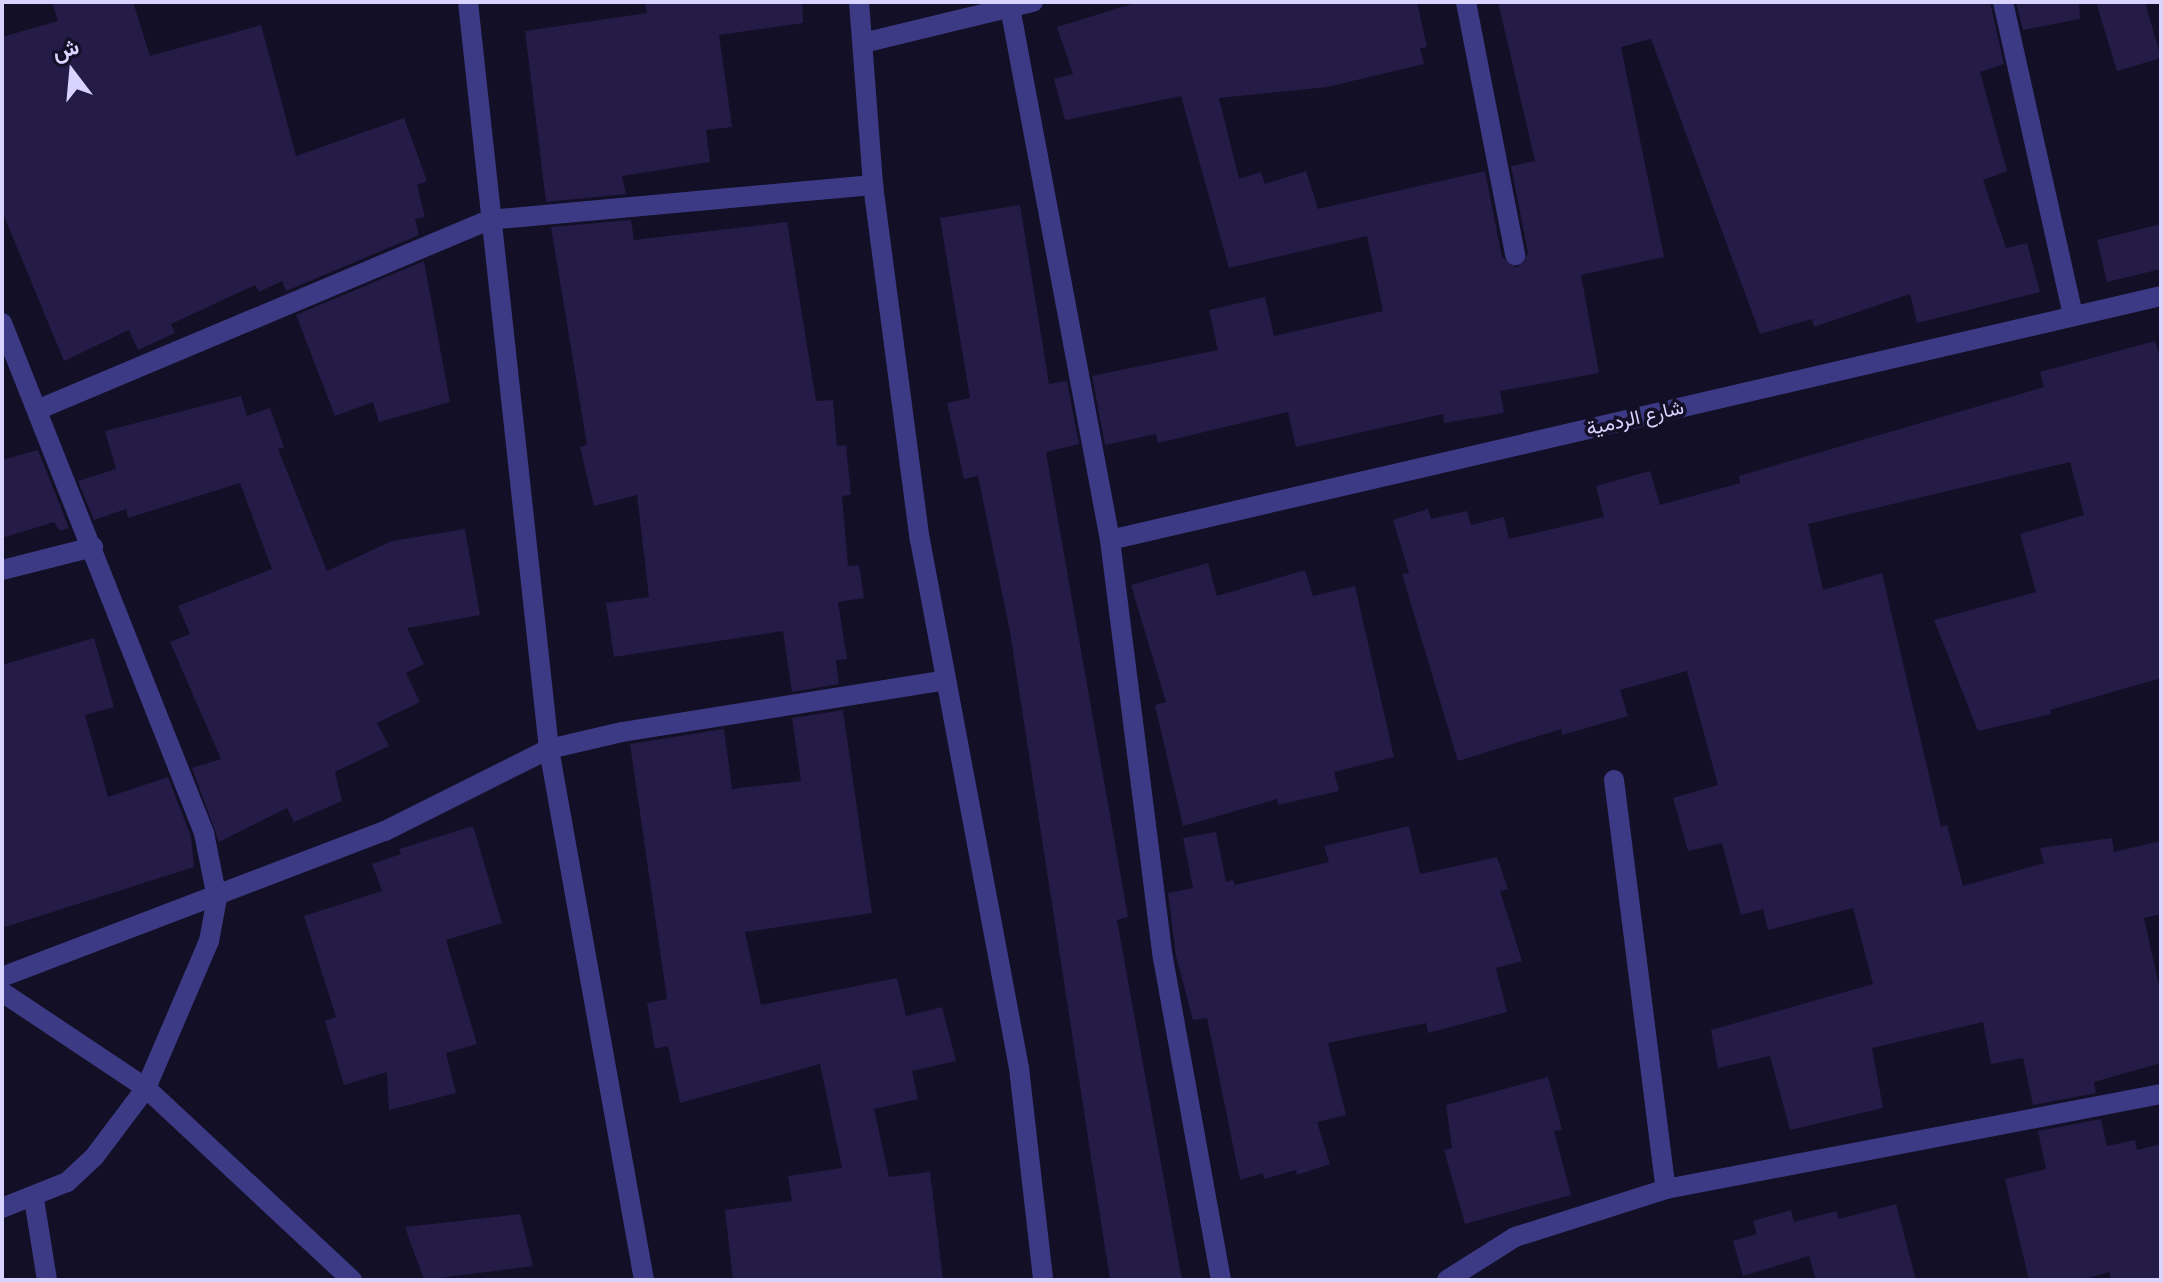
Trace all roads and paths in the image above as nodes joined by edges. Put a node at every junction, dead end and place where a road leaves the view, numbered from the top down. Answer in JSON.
{"nodes":[{"id":1,"x":468,"y":2,"type":"edge"},
{"id":2,"x":859,"y":2,"type":"edge"},
{"id":3,"x":1033,"y":2,"type":"edge"},
{"id":4,"x":1466,"y":2,"type":"edge"},
{"id":5,"x":2003,"y":2,"type":"edge"},
{"id":6,"x":1009,"y":6,"type":"edge"},
{"id":7,"x":863,"y":43,"type":"junction"},
{"id":8,"x":873,"y":185,"type":"junction"},
{"id":9,"x":488,"y":220,"type":"junction"},
{"id":10,"x":1515,"y":255,"type":"dead end"},
{"id":11,"x":2161,"y":296,"type":"edge"},
{"id":12,"x":2073,"y":315,"type":"junction"},
{"id":13,"x":2,"y":323,"type":"edge"},
{"id":14,"x":37,"y":410,"type":"junction"},
{"id":15,"x":1110,"y":540,"type":"junction"},
{"id":16,"x":93,"y":547,"type":"junction"},
{"id":17,"x":2,"y":570,"type":"edge"},
{"id":18,"x":946,"y":680,"type":"junction"},
{"id":19,"x":549,"y":749,"type":"junction"},
{"id":20,"x":1614,"y":780,"type":"dead end"},
{"id":21,"x":217,"y":898,"type":"junction"},
{"id":22,"x":2,"y":977,"type":"edge"},
{"id":23,"x":2,"y":992,"type":"edge"},
{"id":24,"x":146,"y":1088,"type":"junction"},
{"id":25,"x":2161,"y":1094,"type":"edge"},
{"id":26,"x":1666,"y":1189,"type":"junction"},
{"id":27,"x":34,"y":1199,"type":"junction"},
{"id":28,"x":2,"y":1208,"type":"edge"},
{"id":29,"x":47,"y":1280,"type":"edge"},
{"id":30,"x":352,"y":1280,"type":"edge"},
{"id":31,"x":644,"y":1280,"type":"edge"},
{"id":32,"x":1043,"y":1280,"type":"edge"},
{"id":33,"x":1221,"y":1280,"type":"edge"},
{"id":34,"x":1447,"y":1280,"type":"edge"}],
"edges":[{"from":1,"to":9,"type":"street"},
{"from":2,"to":7,"type":"street"},
{"from":3,"to":6,"type":"street"},
{"from":4,"to":10,"type":"street"},
{"from":5,"to":12,"type":"street"},
{"from":6,"to":7,"type":"street"},
{"from":6,"to":15,"type":"street"},
{"from":7,"to":8,"type":"street"},
{"from":8,"to":9,"type":"street"},
{"from":8,"to":18,"type":"street"},
{"from":9,"to":14,"type":"street"},
{"from":9,"to":19,"type":"street"},
{"from":11,"to":12,"type":"street","name":"شارع الردمية"},
{"from":12,"to":15,"type":"street","name":"شارع الردمية"},
{"from":13,"to":14,"type":"street"},
{"from":14,"to":16,"type":"street"},
{"from":15,"to":33,"type":"street"},
{"from":16,"to":17,"type":"street"},
{"from":16,"to":21,"type":"street"},
{"from":18,"to":19,"type":"street"},
{"from":18,"to":32,"type":"street"},
{"from":19,"to":21,"type":"street"},
{"from":19,"to":31,"type":"street"},
{"from":20,"to":26,"type":"street"},
{"from":21,"to":22,"type":"street"},
{"from":21,"to":24,"type":"street"},
{"from":23,"to":24,"type":"street"},
{"from":24,"to":27,"type":"street"},
{"from":24,"to":30,"type":"street"},
{"from":25,"to":26,"type":"street"},
{"from":26,"to":34,"type":"street"},
{"from":27,"to":28,"type":"street"},
{"from":27,"to":29,"type":"street"}]}
